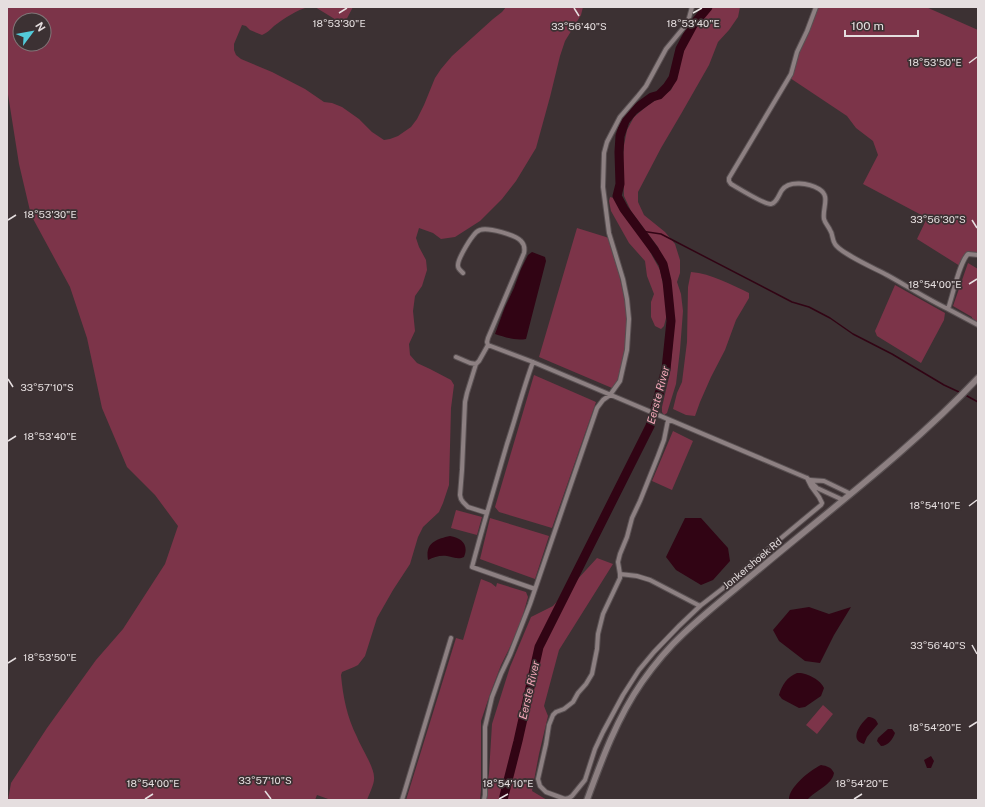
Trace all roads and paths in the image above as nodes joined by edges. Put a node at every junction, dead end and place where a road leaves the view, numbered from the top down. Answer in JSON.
{"nodes":[{"id":1,"x":692,"y":7,"type":"edge"},
{"id":2,"x":816,"y":7,"type":"edge"},
{"id":3,"x":978,"y":254,"type":"edge"},
{"id":4,"x":463,"y":273,"type":"dead end"},
{"id":5,"x":948,"y":309,"type":"junction"},
{"id":6,"x":978,"y":325,"type":"edge"},
{"id":7,"x":488,"y":345,"type":"junction"},
{"id":8,"x":456,"y":357,"type":"dead end"},
{"id":9,"x":533,"y":362,"type":"junction"},
{"id":10,"x":476,"y":364,"type":"junction"},
{"id":11,"x":978,"y":378,"type":"edge"},
{"id":12,"x":610,"y":395,"type":"junction"},
{"id":13,"x":668,"y":420,"type":"junction"},
{"id":14,"x":808,"y":479,"type":"junction"},
{"id":15,"x":851,"y":494,"type":"junction"},
{"id":16,"x":843,"y":500,"type":"junction"},
{"id":17,"x":487,"y":513,"type":"junction"},
{"id":18,"x":620,"y":574,"type":"junction"},
{"id":19,"x":535,"y":589,"type":"junction"},
{"id":20,"x":700,"y":606,"type":"junction"},
{"id":21,"x":451,"y":638,"type":"dead end"},
{"id":22,"x":402,"y":800,"type":"edge"},
{"id":23,"x":484,"y":800,"type":"edge"},
{"id":24,"x":587,"y":800,"type":"edge"}],
"edges":[{"from":1,"to":12,"type":"street"},
{"from":2,"to":5,"type":"street"},
{"from":3,"to":5,"type":"street"},
{"from":4,"to":7,"type":"street"},
{"from":5,"to":6,"type":"street"},
{"from":7,"to":9,"type":"street"},
{"from":7,"to":10,"type":"street"},
{"from":8,"to":10,"type":"street"},
{"from":9,"to":12,"type":"street"},
{"from":9,"to":17,"type":"street"},
{"from":10,"to":17,"type":"street"},
{"from":11,"to":15,"type":"street","name":"Jonkershoek Rd"},
{"from":12,"to":13,"type":"street"},
{"from":12,"to":19,"type":"street"},
{"from":13,"to":14,"type":"street"},
{"from":13,"to":18,"type":"street"},
{"from":14,"to":15,"type":"street"},
{"from":14,"to":16,"type":"street"},
{"from":14,"to":20,"type":"street"},
{"from":15,"to":16,"type":"street","name":"Jonkershoek Rd"},
{"from":16,"to":24,"type":"street","name":"Jonkershoek Rd"},
{"from":17,"to":19,"type":"street"},
{"from":18,"to":20,"type":"street"},
{"from":18,"to":20,"type":"street"},
{"from":19,"to":23,"type":"street"},
{"from":21,"to":22,"type":"street"}]}
